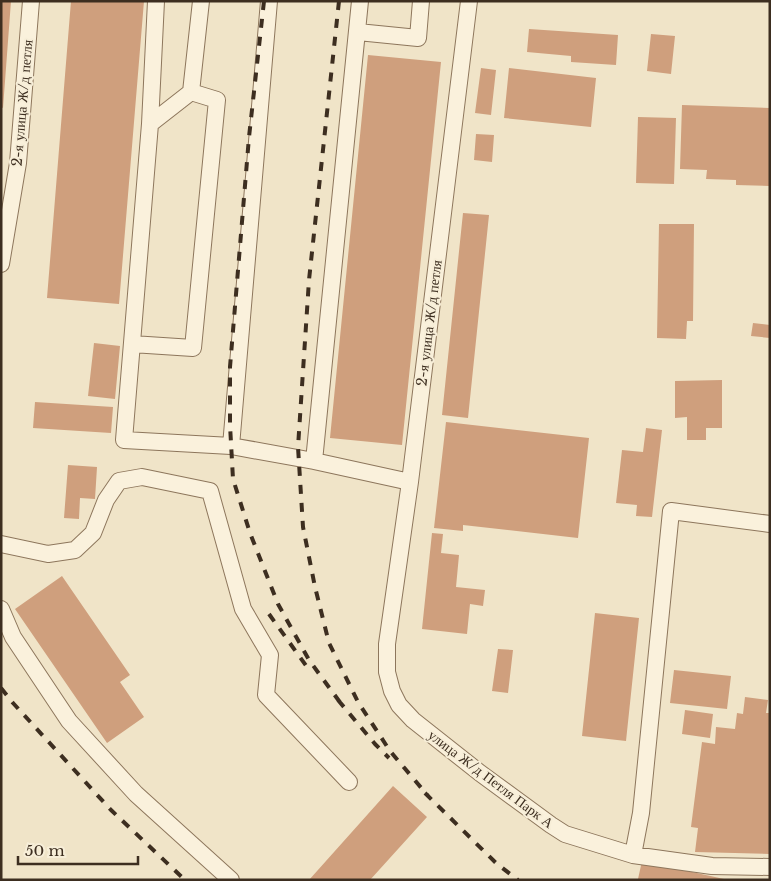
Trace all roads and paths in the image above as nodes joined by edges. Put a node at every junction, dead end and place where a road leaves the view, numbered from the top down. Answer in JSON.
{"nodes":[{"id":1,"x":31,"y":1,"type":"edge"},
{"id":2,"x":156,"y":1,"type":"edge"},
{"id":3,"x":201,"y":1,"type":"edge"},
{"id":4,"x":269,"y":1,"type":"edge"},
{"id":5,"x":360,"y":1,"type":"edge"},
{"id":6,"x":421,"y":1,"type":"edge"},
{"id":7,"x":469,"y":1,"type":"edge"},
{"id":8,"x":358,"y":32,"type":"junction"},
{"id":9,"x":192,"y":92,"type":"junction"},
{"id":10,"x":150,"y":124,"type":"junction"},
{"id":11,"x":1,"y":264,"type":"edge"},
{"id":12,"x":132,"y":344,"type":"junction"},
{"id":13,"x":231,"y":446,"type":"junction"},
{"id":14,"x":314,"y":461,"type":"junction"},
{"id":15,"x":410,"y":482,"type":"junction"},
{"id":16,"x":770,"y":524,"type":"edge"},
{"id":17,"x":1,"y":544,"type":"edge"},
{"id":18,"x":1,"y":609,"type":"edge"},
{"id":19,"x":387,"y":644,"type":"joint"},
{"id":20,"x":349,"y":782,"type":"dead end"},
{"id":21,"x":633,"y":855,"type":"junction"},
{"id":22,"x":770,"y":867,"type":"edge"},
{"id":23,"x":231,"y":880,"type":"edge"}],
"edges":[{"from":1,"to":11,"type":"street","name":"2-я улица Ж/д петля"},
{"from":2,"to":10,"type":"street"},
{"from":3,"to":9,"type":"street"},
{"from":4,"to":13,"type":"street"},
{"from":5,"to":8,"type":"street"},
{"from":6,"to":8,"type":"street"},
{"from":7,"to":15,"type":"street","name":"2-я улица Ж/д петля"},
{"from":8,"to":14,"type":"street"},
{"from":9,"to":10,"type":"street"},
{"from":9,"to":12,"type":"street"},
{"from":10,"to":12,"type":"street"},
{"from":12,"to":13,"type":"street"},
{"from":13,"to":14,"type":"street"},
{"from":14,"to":15,"type":"street"},
{"from":15,"to":19,"type":"street","name":"2-я улица Ж/д петля"},
{"from":16,"to":21,"type":"street"},
{"from":17,"to":20,"type":"street"},
{"from":18,"to":23,"type":"street"},
{"from":19,"to":21,"type":"street","name":"улица Ж/д Петля Парк А"},
{"from":21,"to":22,"type":"street","name":"улица Ж/д Петля Парк А"}]}
